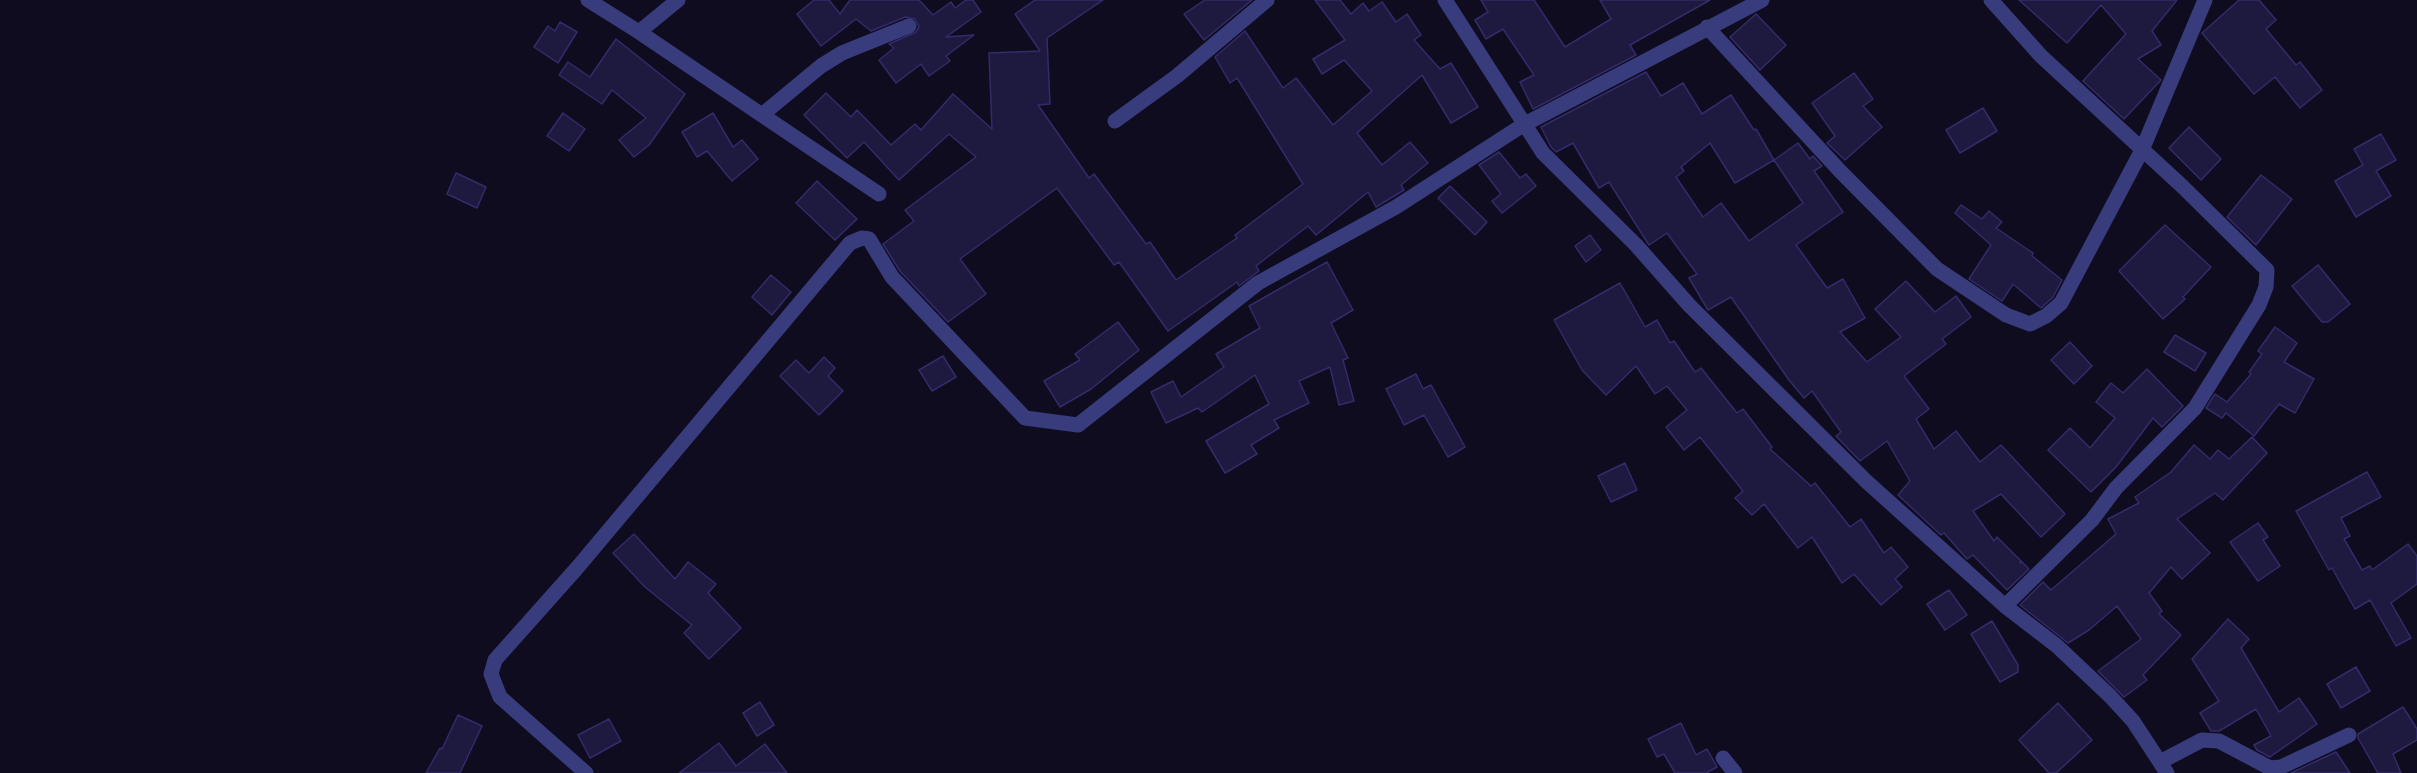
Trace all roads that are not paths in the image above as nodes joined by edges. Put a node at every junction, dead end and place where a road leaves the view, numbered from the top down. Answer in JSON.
{"nodes":[{"id":1,"x":588,"y":0,"type":"edge"},
{"id":2,"x":678,"y":0,"type":"edge"},
{"id":3,"x":1267,"y":0,"type":"edge"},
{"id":4,"x":1445,"y":0,"type":"edge"},
{"id":5,"x":1762,"y":0,"type":"edge"},
{"id":6,"x":1991,"y":0,"type":"edge"},
{"id":7,"x":2205,"y":0,"type":"edge"},
{"id":8,"x":909,"y":26,"type":"dead end"},
{"id":9,"x":1707,"y":27,"type":"junction"},
{"id":10,"x":639,"y":32,"type":"junction"},
{"id":11,"x":763,"y":114,"type":"junction"},
{"id":12,"x":1115,"y":121,"type":"dead end"},
{"id":13,"x":1523,"y":125,"type":"junction"},
{"id":14,"x":2142,"y":150,"type":"junction"},
{"id":15,"x":879,"y":194,"type":"dead end"},
{"id":16,"x":2005,"y":606,"type":"junction"},
{"id":17,"x":2349,"y":735,"type":"dead end"},
{"id":18,"x":1723,"y":758,"type":"dead end"},
{"id":19,"x":2163,"y":767,"type":"edge"},
{"id":20,"x":586,"y":773,"type":"edge"},
{"id":21,"x":1735,"y":773,"type":"edge"}],
"edges":[{"from":1,"to":10,"type":"street"},
{"from":2,"to":10,"type":"street"},
{"from":3,"to":12,"type":"street"},
{"from":4,"to":13,"type":"street"},
{"from":5,"to":9,"type":"street"},
{"from":6,"to":14,"type":"street"},
{"from":7,"to":14,"type":"street"},
{"from":8,"to":11,"type":"street"},
{"from":9,"to":13,"type":"street"},
{"from":9,"to":14,"type":"street"},
{"from":10,"to":11,"type":"street"},
{"from":11,"to":15,"type":"street"},
{"from":13,"to":16,"type":"street"},
{"from":13,"to":20,"type":"street"},
{"from":14,"to":16,"type":"street"},
{"from":16,"to":19,"type":"street"},
{"from":17,"to":19,"type":"street"},
{"from":18,"to":21,"type":"street"}]}
